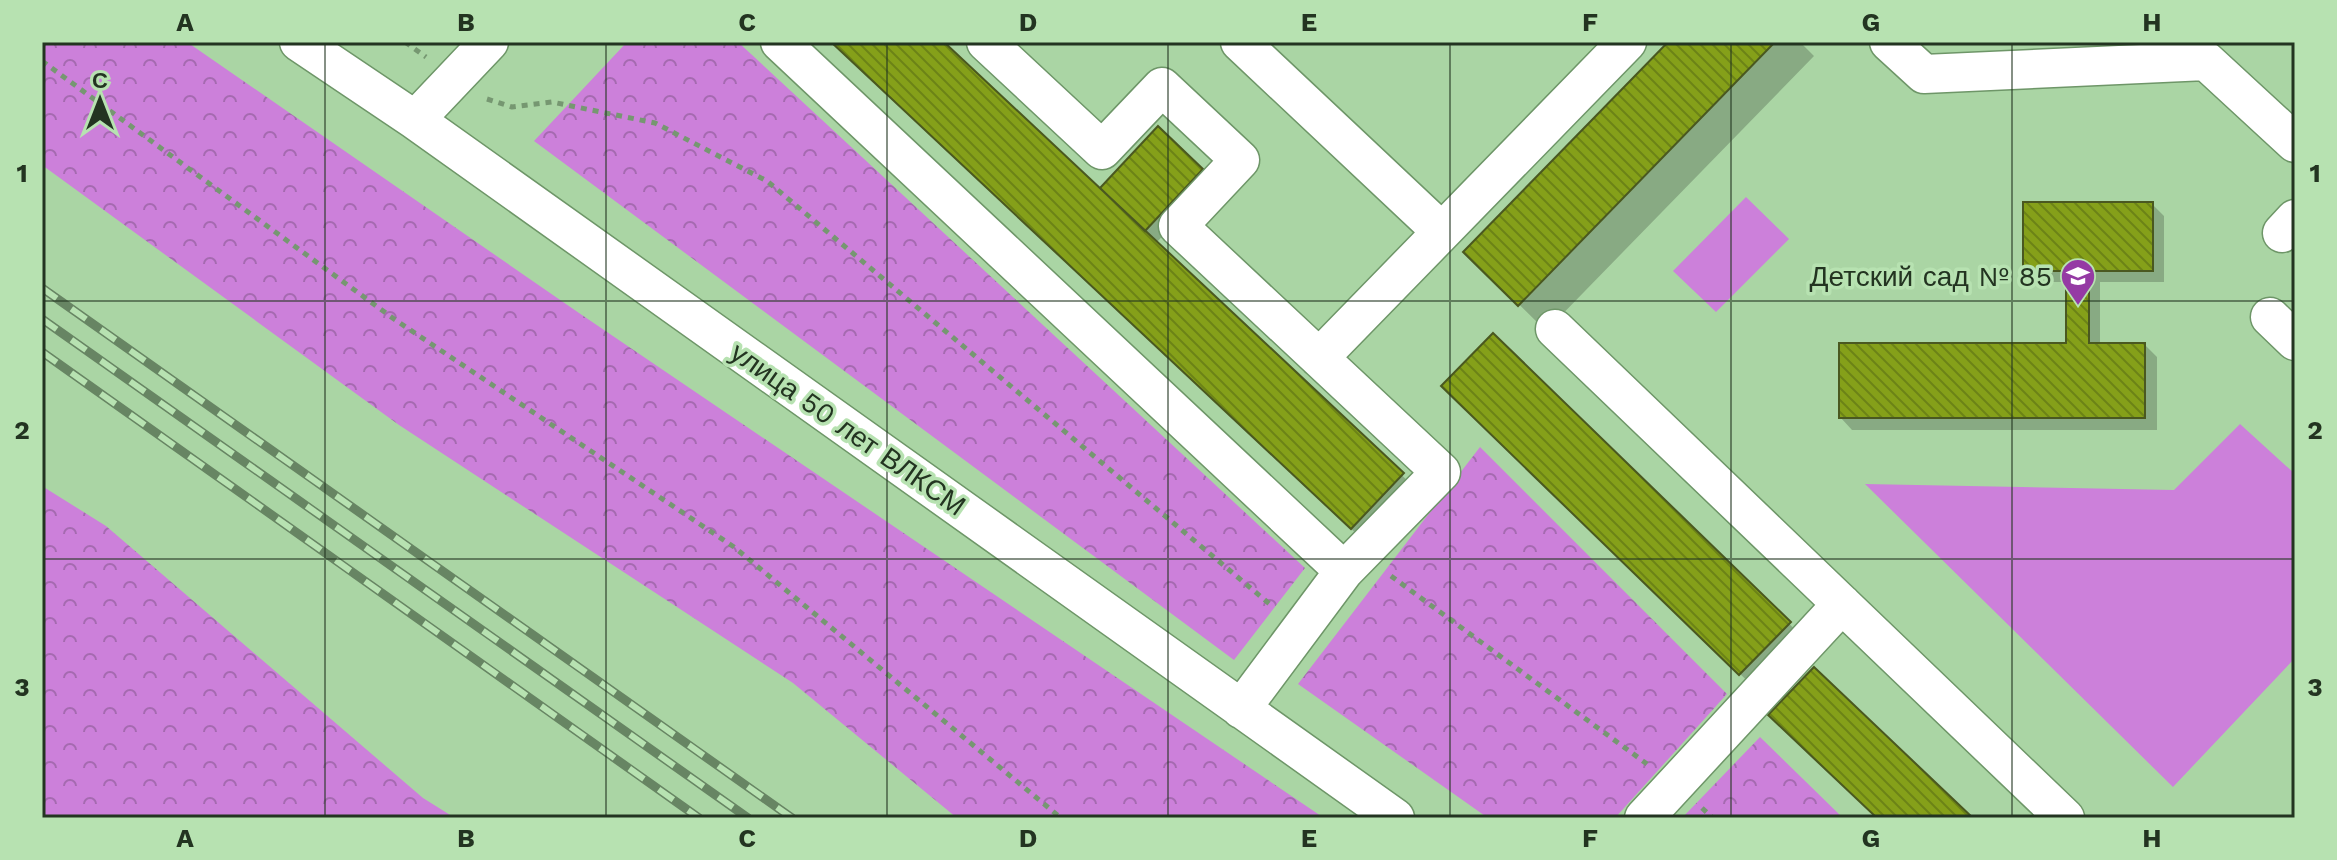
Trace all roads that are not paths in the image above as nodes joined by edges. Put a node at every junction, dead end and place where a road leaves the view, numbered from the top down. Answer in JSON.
{"nodes":[{"id":1,"x":299,"y":42,"type":"edge"},
{"id":2,"x":489,"y":42,"type":"edge"},
{"id":3,"x":780,"y":42,"type":"edge"},
{"id":4,"x":986,"y":42,"type":"edge"},
{"id":5,"x":1240,"y":42,"type":"edge"},
{"id":6,"x":1627,"y":42,"type":"edge"},
{"id":7,"x":1889,"y":42,"type":"edge"},
{"id":8,"x":415,"y":120,"type":"junction"},
{"id":9,"x":2295,"y":143,"type":"edge"},
{"id":10,"x":1441,"y":231,"type":"junction"},
{"id":11,"x":1555,"y":329,"type":"dead end"},
{"id":12,"x":1319,"y":358,"type":"junction"},
{"id":13,"x":1353,"y":563,"type":"junction"},
{"id":14,"x":1842,"y":604,"type":"junction"},
{"id":15,"x":1241,"y":709,"type":"junction"},
{"id":16,"x":1395,"y":818,"type":"edge"},
{"id":17,"x":1644,"y":818,"type":"edge"},
{"id":18,"x":2065,"y":818,"type":"edge"}],
"edges":[{"from":1,"to":8,"type":"street","name":"улица 50 лет ВЛКСМ"},
{"from":2,"to":8,"type":"street"},
{"from":3,"to":13,"type":"street"},
{"from":4,"to":12,"type":"street"},
{"from":5,"to":10,"type":"street"},
{"from":6,"to":10,"type":"street"},
{"from":7,"to":9,"type":"street"},
{"from":8,"to":15,"type":"street","name":"улица 50 лет ВЛКСМ"},
{"from":10,"to":12,"type":"street"},
{"from":11,"to":14,"type":"street"},
{"from":12,"to":13,"type":"street"},
{"from":13,"to":15,"type":"street"},
{"from":14,"to":17,"type":"street"},
{"from":14,"to":18,"type":"street"},
{"from":15,"to":16,"type":"street","name":"улица 50 лет ВЛКСМ"}]}
